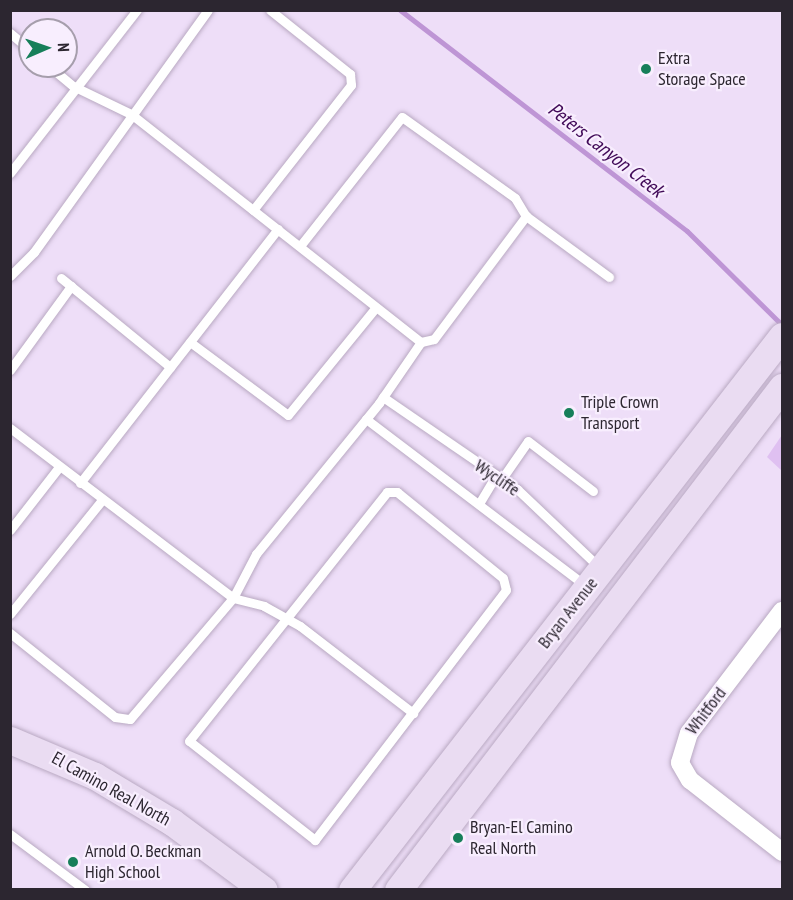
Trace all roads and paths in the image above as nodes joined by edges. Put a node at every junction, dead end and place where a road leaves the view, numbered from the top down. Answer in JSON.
{"nodes":[{"id":1,"x":137,"y":10,"type":"edge"},
{"id":2,"x":208,"y":10,"type":"edge"},
{"id":3,"x":270,"y":10,"type":"edge"},
{"id":4,"x":64,"y":78,"type":"edge"},
{"id":5,"x":73,"y":86,"type":"junction"},
{"id":6,"x":130,"y":114,"type":"junction"},
{"id":7,"x":10,"y":173,"type":"edge"},
{"id":8,"x":253,"y":210,"type":"junction"},
{"id":9,"x":526,"y":216,"type":"junction"},
{"id":10,"x":278,"y":229,"type":"junction"},
{"id":11,"x":300,"y":246,"type":"junction"},
{"id":12,"x":10,"y":276,"type":"edge"},
{"id":13,"x":609,"y":277,"type":"dead end"},
{"id":14,"x":61,"y":278,"type":"dead end"},
{"id":15,"x":71,"y":286,"type":"junction"},
{"id":16,"x":376,"y":307,"type":"junction"},
{"id":17,"x":783,"y":336,"type":"edge"},
{"id":18,"x":190,"y":342,"type":"junction"},
{"id":19,"x":421,"y":342,"type":"junction"},
{"id":20,"x":170,"y":367,"type":"junction"},
{"id":21,"x":10,"y":370,"type":"edge"},
{"id":22,"x":776,"y":395,"type":"edge"},
{"id":23,"x":383,"y":397,"type":"junction"},
{"id":24,"x":366,"y":419,"type":"junction"},
{"id":25,"x":10,"y":428,"type":"edge"},
{"id":26,"x":59,"y":466,"type":"junction"},
{"id":27,"x":498,"y":479,"type":"junction"},
{"id":28,"x":80,"y":483,"type":"junction"},
{"id":29,"x":593,"y":491,"type":"dead end"},
{"id":30,"x":102,"y":500,"type":"junction"},
{"id":31,"x":480,"y":502,"type":"junction"},
{"id":32,"x":10,"y":530,"type":"edge"},
{"id":33,"x":595,"y":579,"type":"junction"},
{"id":34,"x":233,"y":598,"type":"junction"},
{"id":35,"x":783,"y":612,"type":"edge"},
{"id":36,"x":10,"y":614,"type":"edge"},
{"id":37,"x":285,"y":617,"type":"junction"},
{"id":38,"x":10,"y":633,"type":"edge"},
{"id":39,"x":413,"y":712,"type":"junction"},
{"id":40,"x":523,"y":727,"type":"junction"},
{"id":41,"x":10,"y":740,"type":"edge"},
{"id":42,"x":10,"y":834,"type":"edge"},
{"id":43,"x":783,"y":852,"type":"edge"},
{"id":44,"x":85,"y":890,"type":"edge"},
{"id":45,"x":264,"y":890,"type":"edge"},
{"id":46,"x":352,"y":890,"type":"edge"},
{"id":47,"x":398,"y":890,"type":"edge"}],
"edges":[{"from":1,"to":5,"type":"lane"},
{"from":2,"to":6,"type":"lane"},
{"from":3,"to":8,"type":"lane"},
{"from":4,"to":5,"type":"lane"},
{"from":5,"to":6,"type":"lane"},
{"from":5,"to":7,"type":"lane"},
{"from":6,"to":8,"type":"lane"},
{"from":6,"to":12,"type":"lane"},
{"from":8,"to":10,"type":"lane"},
{"from":9,"to":11,"type":"lane"},
{"from":9,"to":13,"type":"lane"},
{"from":9,"to":19,"type":"lane"},
{"from":10,"to":11,"type":"lane"},
{"from":10,"to":18,"type":"lane"},
{"from":11,"to":16,"type":"lane"},
{"from":14,"to":15,"type":"lane"},
{"from":15,"to":20,"type":"lane"},
{"from":15,"to":21,"type":"lane"},
{"from":16,"to":18,"type":"lane"},
{"from":16,"to":19,"type":"lane"},
{"from":17,"to":33,"type":"main road","name":"Bryan Avenue"},
{"from":18,"to":20,"type":"lane"},
{"from":19,"to":23,"type":"lane"},
{"from":20,"to":28,"type":"lane"},
{"from":22,"to":40,"type":"main road","name":"Bryan Avenue"},
{"from":23,"to":24,"type":"lane"},
{"from":23,"to":27,"type":"lane","name":"Wycliffe"},
{"from":24,"to":31,"type":"lane","name":"Wycliffe"},
{"from":24,"to":34,"type":"lane"},
{"from":25,"to":26,"type":"lane"},
{"from":26,"to":28,"type":"lane"},
{"from":26,"to":32,"type":"lane"},
{"from":27,"to":29,"type":"lane"},
{"from":27,"to":31,"type":"lane"},
{"from":27,"to":33,"type":"lane","name":"Wycliffe"},
{"from":28,"to":30,"type":"lane"},
{"from":30,"to":34,"type":"lane"},
{"from":30,"to":36,"type":"lane"},
{"from":31,"to":33,"type":"lane","name":"Wycliffe"},
{"from":33,"to":40,"type":"main road"},
{"from":33,"to":46,"type":"main road","name":"Bryan Avenue"},
{"from":34,"to":37,"type":"lane"},
{"from":34,"to":38,"type":"lane"},
{"from":35,"to":43,"type":"street","name":"Whitford"},
{"from":37,"to":39,"type":"lane"},
{"from":37,"to":39,"type":"lane"},
{"from":37,"to":39,"type":"lane"},
{"from":40,"to":47,"type":"main road","name":"Bryan Avenue"},
{"from":41,"to":45,"type":"main road","name":"El Camino Real North"},
{"from":42,"to":44,"type":"lane"}]}
